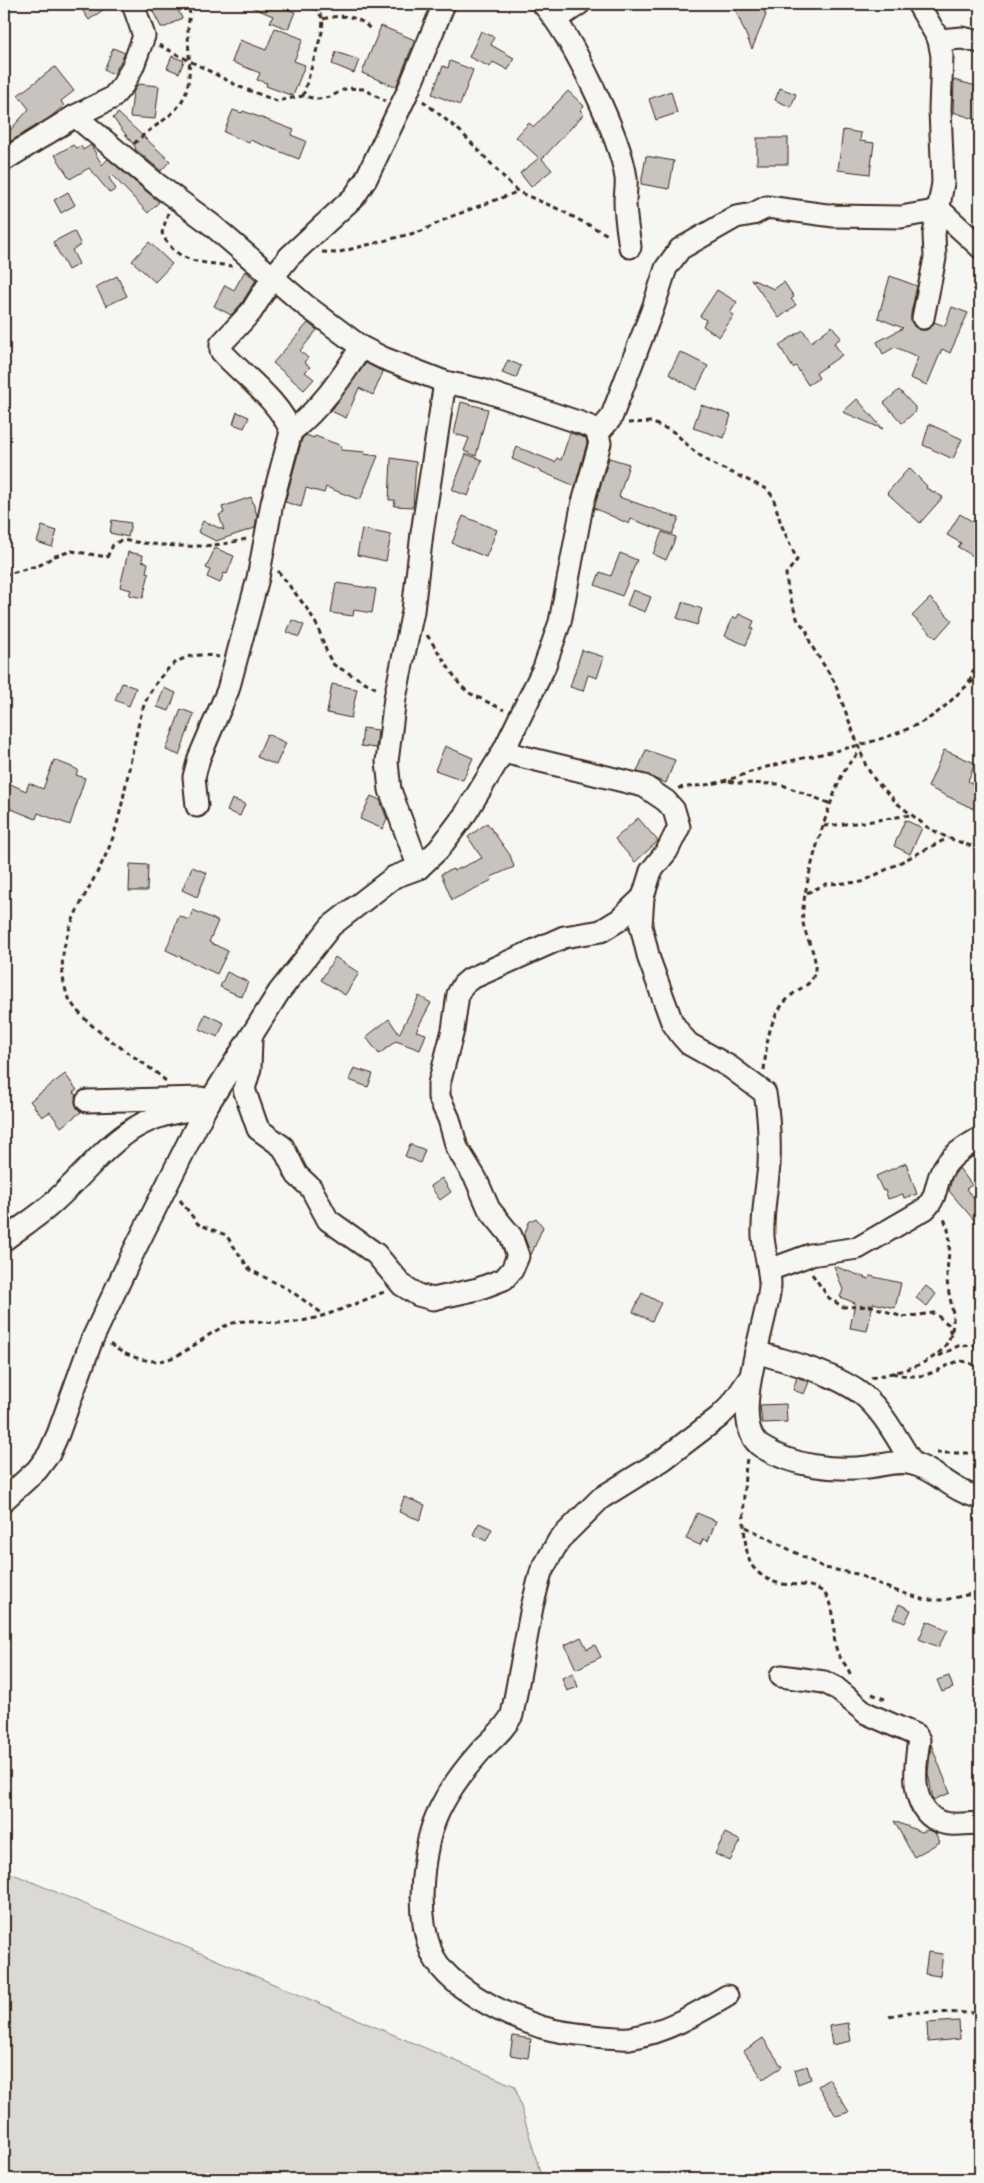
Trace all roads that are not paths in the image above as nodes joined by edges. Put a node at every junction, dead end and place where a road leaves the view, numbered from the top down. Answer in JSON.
{"nodes":[{"id":1,"x":133,"y":4,"type":"edge"},
{"id":2,"x":444,"y":4,"type":"edge"},
{"id":3,"x":579,"y":4,"type":"edge"},
{"id":4,"x":918,"y":4,"type":"edge"},
{"id":5,"x":550,"y":11,"type":"edge"},
{"id":6,"x":940,"y":40,"type":"junction"},
{"id":7,"x":980,"y":42,"type":"edge"},
{"id":8,"x":75,"y":116,"type":"junction"},
{"id":9,"x":4,"y":160,"type":"edge"},
{"id":10,"x":940,"y":210,"type":"junction"},
{"id":11,"x":630,"y":247,"type":"road end"},
{"id":12,"x":980,"y":247,"type":"edge"},
{"id":13,"x":268,"y":273,"type":"junction"},
{"id":14,"x":923,"y":318,"type":"dead end"},
{"id":15,"x":361,"y":348,"type":"junction"},
{"id":16,"x":445,"y":382,"type":"junction"},
{"id":17,"x":605,"y":426,"type":"junction"},
{"id":18,"x":291,"y":432,"type":"junction"},
{"id":19,"x":504,"y":752,"type":"junction"},
{"id":20,"x":197,"y":806,"type":"dead end"},
{"id":21,"x":418,"y":868,"type":"junction"},
{"id":22,"x":643,"y":898,"type":"junction"},
{"id":23,"x":251,"y":1037,"type":"junction"},
{"id":24,"x":87,"y":1101,"type":"dead end"},
{"id":25,"x":208,"y":1104,"type":"junction"},
{"id":26,"x":980,"y":1138,"type":"edge"},
{"id":27,"x":4,"y":1240,"type":"edge"},
{"id":28,"x":769,"y":1270,"type":"junction"},
{"id":29,"x":756,"y":1352,"type":"junction"},
{"id":30,"x":752,"y":1374,"type":"junction"},
{"id":31,"x":913,"y":1464,"type":"junction"},
{"id":32,"x":980,"y":1497,"type":"edge"},
{"id":33,"x":4,"y":1500,"type":"edge"},
{"id":34,"x":781,"y":1676,"type":"dead end"},
{"id":35,"x":980,"y":1823,"type":"edge"},
{"id":36,"x":727,"y":1996,"type":"dead end"}],
"edges":[{"from":1,"to":8,"type":"street"},
{"from":2,"to":13,"type":"street"},
{"from":3,"to":5,"type":"street"},
{"from":4,"to":6,"type":"street"},
{"from":5,"to":11,"type":"street"},
{"from":6,"to":7,"type":"street"},
{"from":6,"to":10,"type":"street"},
{"from":8,"to":9,"type":"street"},
{"from":8,"to":13,"type":"street"},
{"from":10,"to":12,"type":"street"},
{"from":10,"to":14,"type":"street"},
{"from":10,"to":17,"type":"street"},
{"from":13,"to":15,"type":"street"},
{"from":13,"to":18,"type":"street"},
{"from":15,"to":16,"type":"street"},
{"from":15,"to":18,"type":"street"},
{"from":16,"to":17,"type":"street"},
{"from":16,"to":21,"type":"street"},
{"from":17,"to":19,"type":"street"},
{"from":18,"to":20,"type":"street"},
{"from":19,"to":21,"type":"street"},
{"from":19,"to":22,"type":"street"},
{"from":21,"to":23,"type":"street"},
{"from":22,"to":23,"type":"street"},
{"from":22,"to":28,"type":"street"},
{"from":23,"to":25,"type":"street"},
{"from":24,"to":25,"type":"street"},
{"from":25,"to":27,"type":"street"},
{"from":25,"to":33,"type":"street"},
{"from":26,"to":28,"type":"street"},
{"from":28,"to":29,"type":"street"},
{"from":29,"to":30,"type":"street"},
{"from":29,"to":31,"type":"street"},
{"from":30,"to":31,"type":"street"},
{"from":30,"to":36,"type":"street"},
{"from":31,"to":32,"type":"street"},
{"from":34,"to":35,"type":"street"}]}
